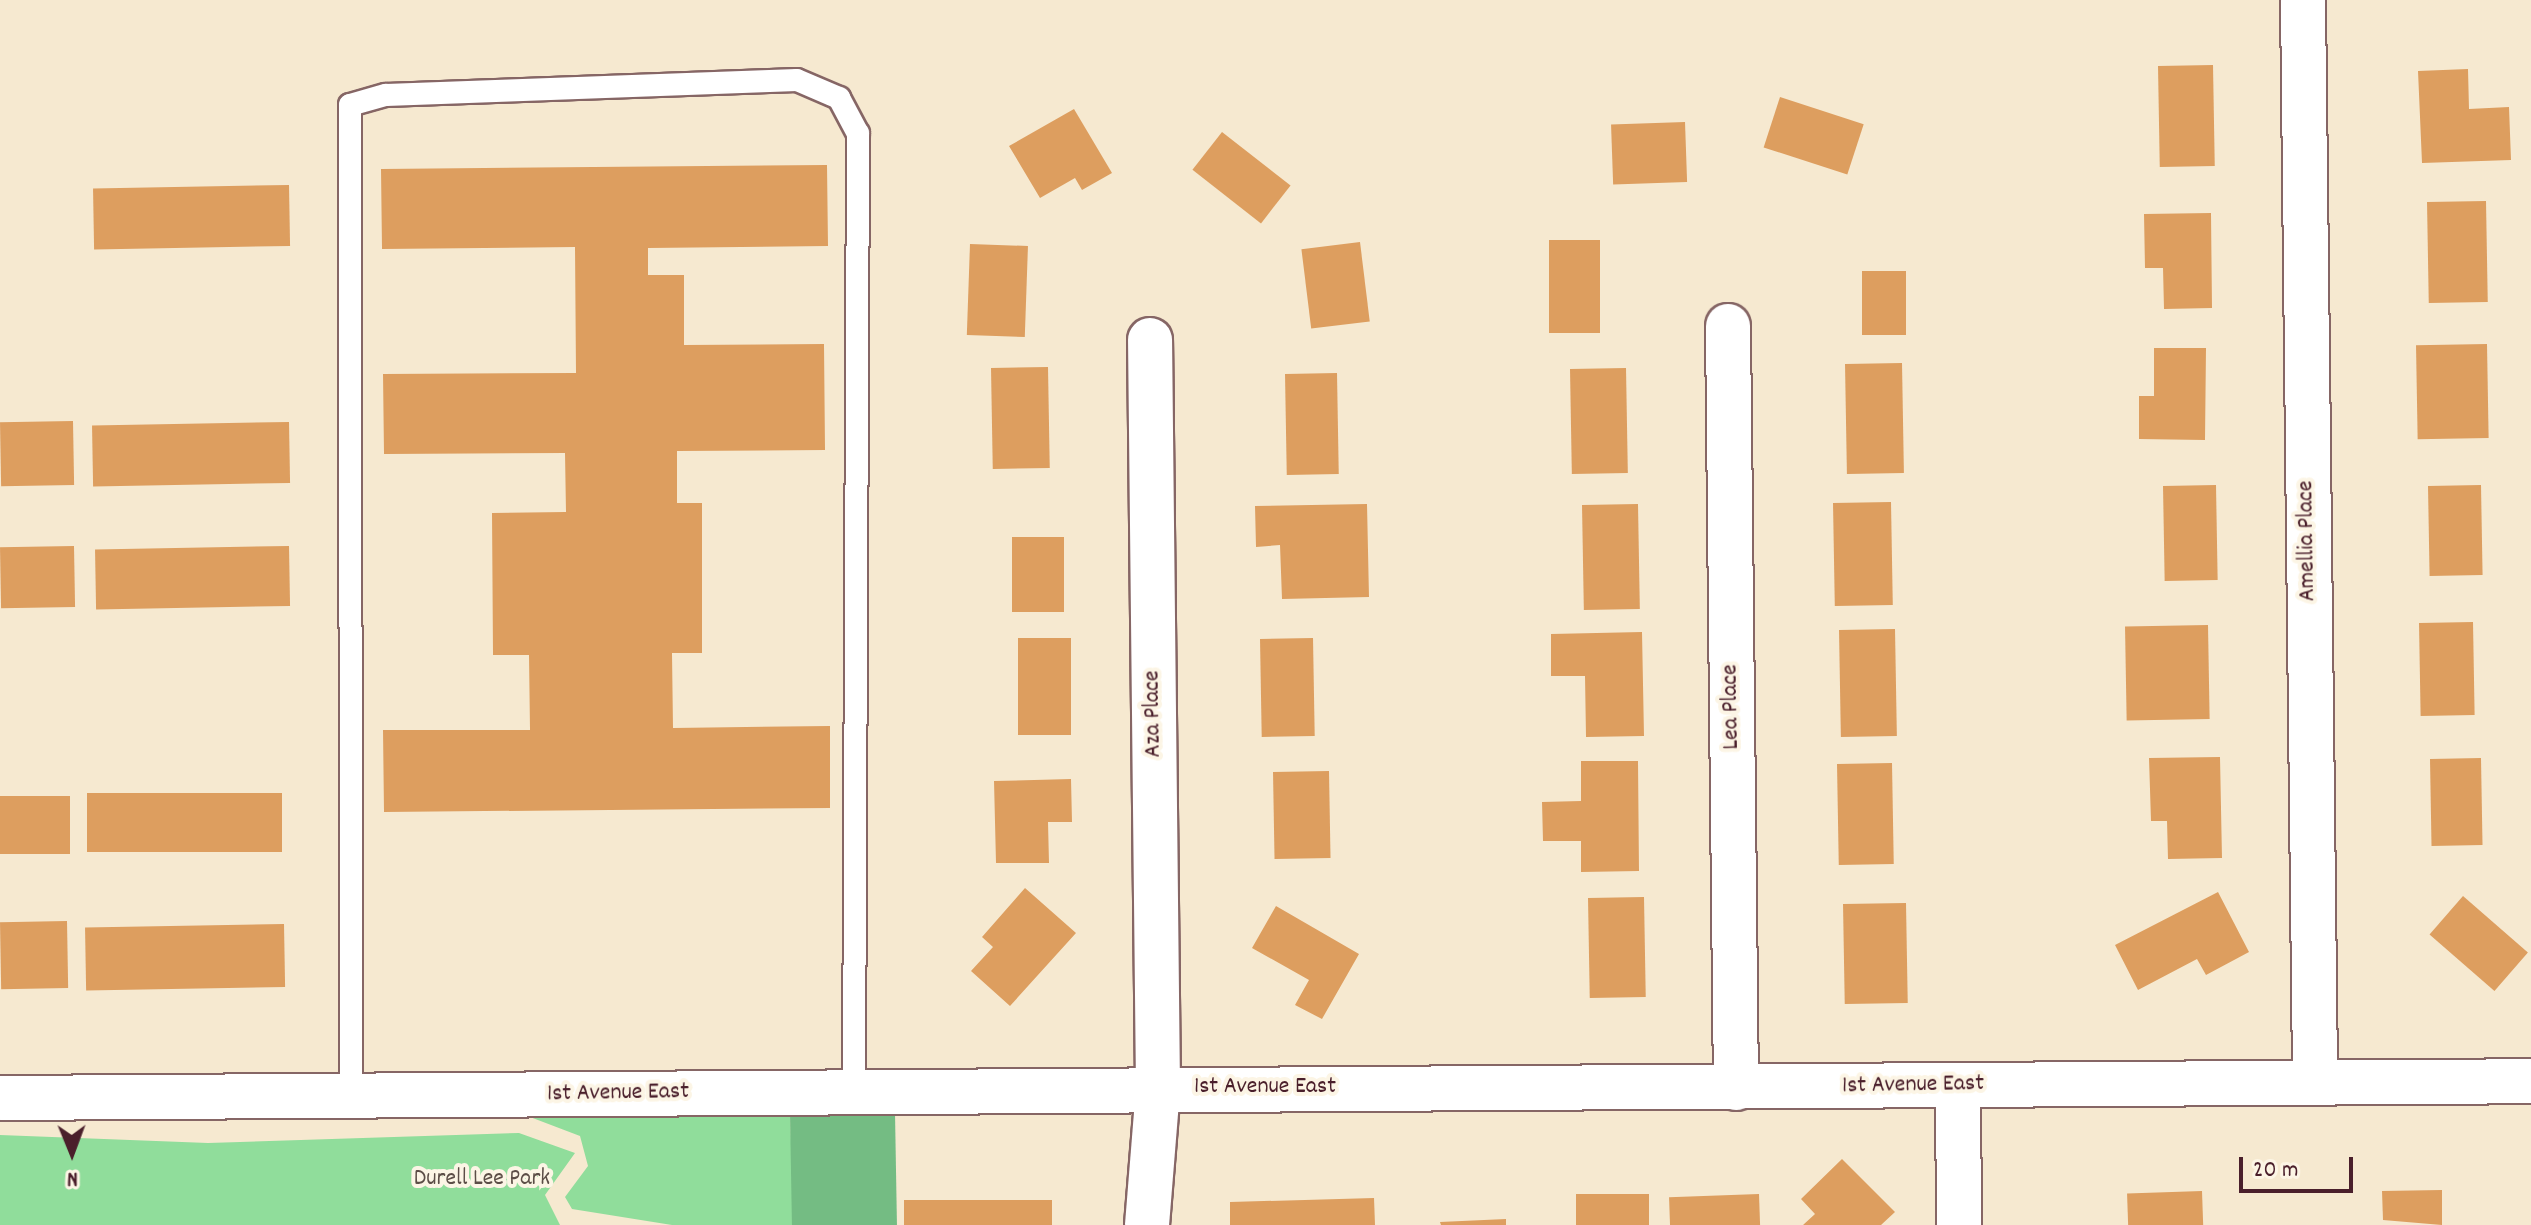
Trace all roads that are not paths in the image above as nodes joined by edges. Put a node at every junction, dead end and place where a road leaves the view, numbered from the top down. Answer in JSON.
{"nodes":[{"id":1,"x":2303,"y":0,"type":"edge"},
{"id":2,"x":1728,"y":326,"type":"dead end"},
{"id":3,"x":1150,"y":340,"type":"dead end"},
{"id":4,"x":2531,"y":1081,"type":"edge"},
{"id":5,"x":2315,"y":1082,"type":"junction"},
{"id":6,"x":1958,"y":1086,"type":"junction"},
{"id":7,"x":1158,"y":1088,"type":"junction"},
{"id":8,"x":1736,"y":1088,"type":"junction"},
{"id":9,"x":854,"y":1091,"type":"junction"},
{"id":10,"x":351,"y":1096,"type":"junction"},
{"id":11,"x":0,"y":1098,"type":"edge"},
{"id":12,"x":1147,"y":1225,"type":"edge"},
{"id":13,"x":1959,"y":1225,"type":"edge"}],
"edges":[{"from":1,"to":5,"type":"street","name":"Amellia Place"},
{"from":2,"to":8,"type":"street","name":"Lea Place"},
{"from":3,"to":7,"type":"street","name":"Aza Place"},
{"from":4,"to":5,"type":"street","name":"1st Avenue East"},
{"from":5,"to":6,"type":"street","name":"1st Avenue East"},
{"from":6,"to":8,"type":"street","name":"1st Avenue East"},
{"from":6,"to":13,"type":"street"},
{"from":7,"to":8,"type":"street","name":"1st Avenue East"},
{"from":7,"to":9,"type":"street","name":"1st Avenue East"},
{"from":7,"to":12,"type":"street","name":"Aza Place"},
{"from":9,"to":10,"type":"street","name":"1st Avenue East"},
{"from":9,"to":10,"type":"lane"},
{"from":10,"to":11,"type":"street","name":"1st Avenue East"}]}
